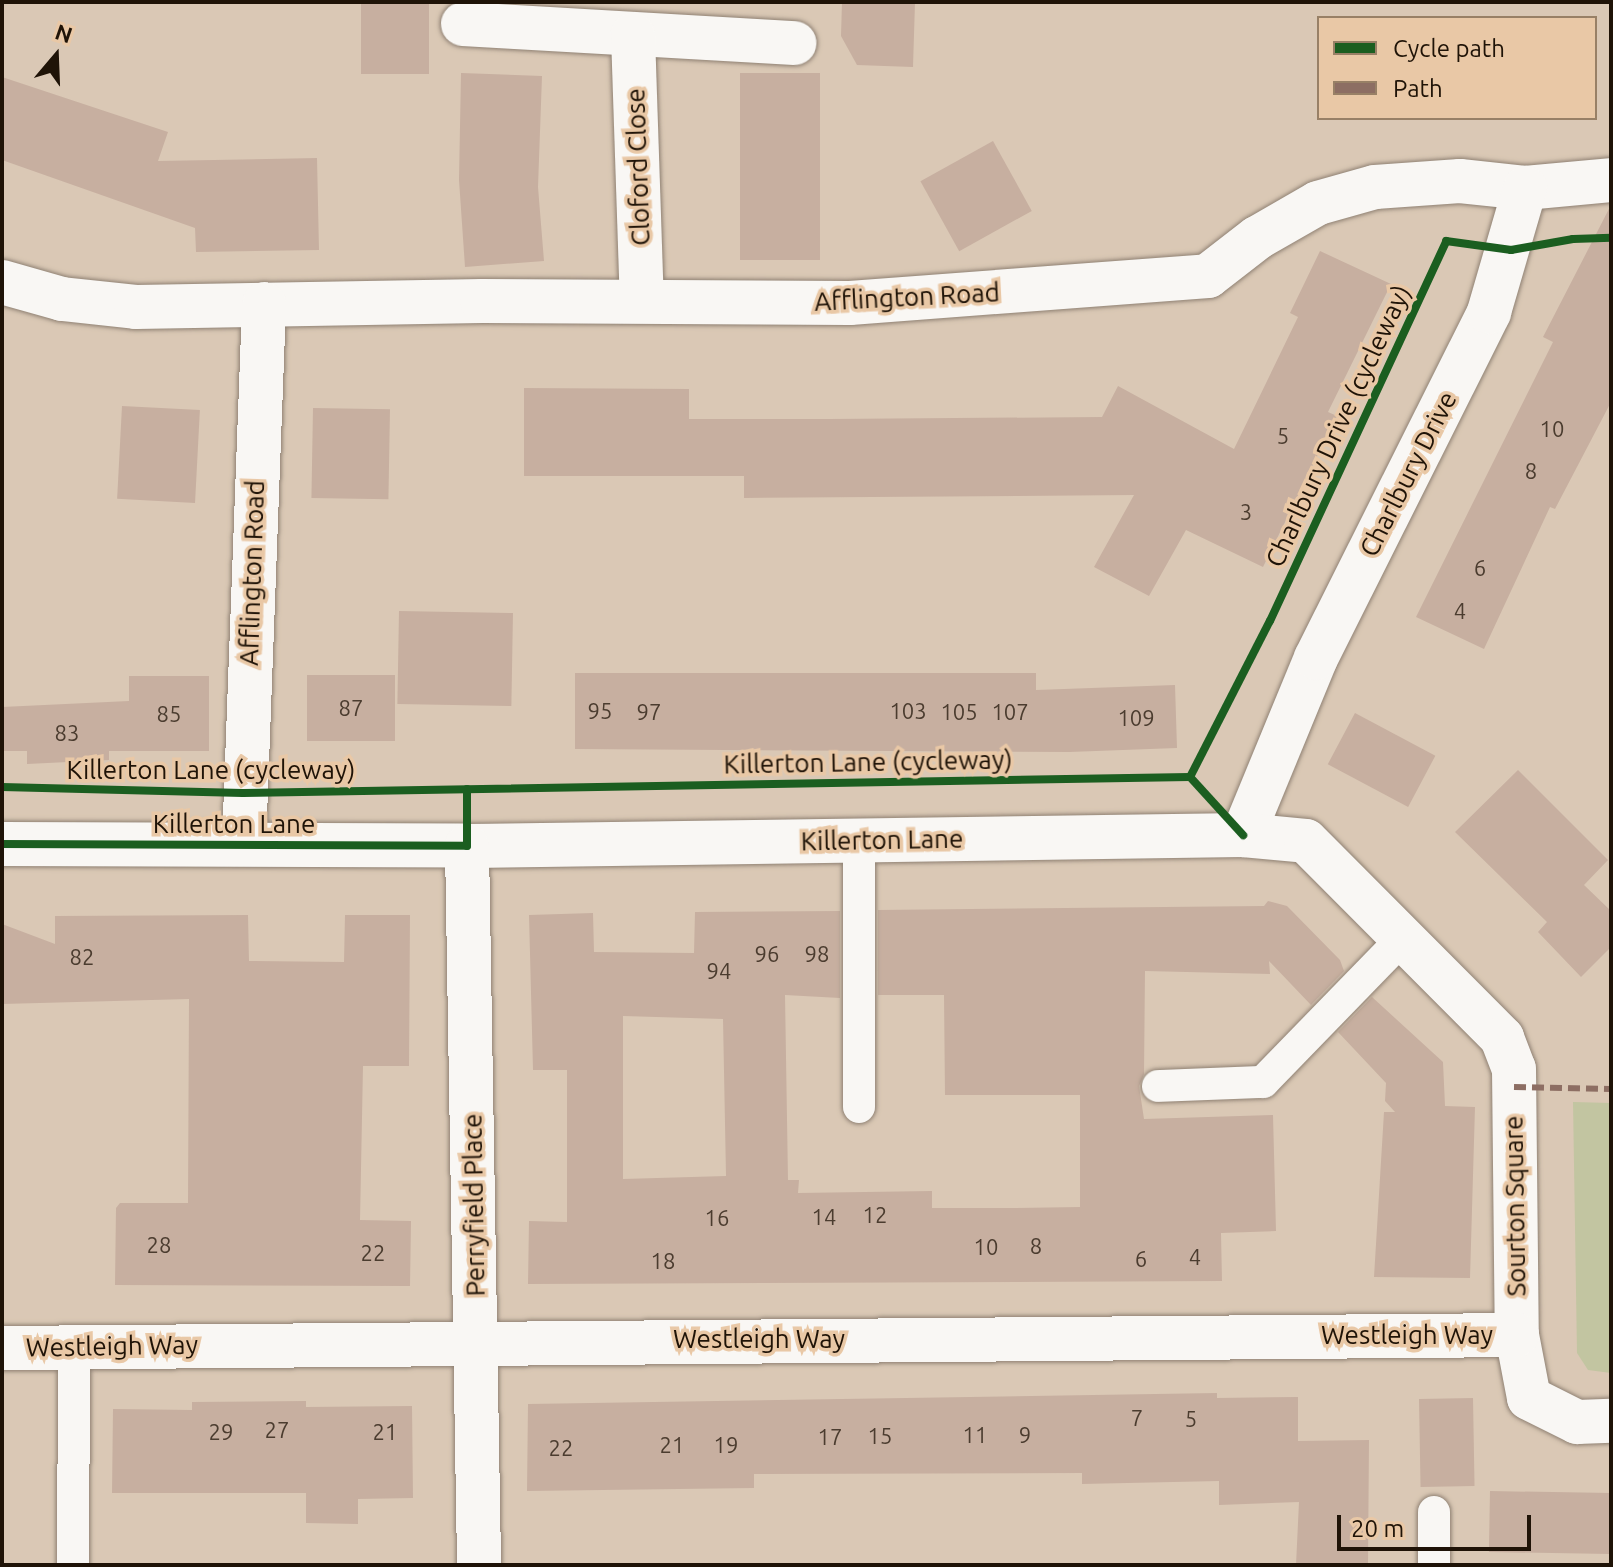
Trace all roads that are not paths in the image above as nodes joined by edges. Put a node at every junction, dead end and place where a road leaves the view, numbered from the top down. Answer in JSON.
{"nodes":[{"id":1,"x":463,"y":24,"type":"dead end"},
{"id":2,"x":633,"y":35,"type":"junction"},
{"id":3,"x":794,"y":43,"type":"dead end"},
{"id":4,"x":1611,"y":180,"type":"edge"},
{"id":5,"x":1525,"y":188,"type":"junction"},
{"id":6,"x":2,"y":282,"type":"edge"},
{"id":7,"x":642,"y":300,"type":"junction"},
{"id":8,"x":264,"y":304,"type":"junction"},
{"id":9,"x":1243,"y":835,"type":"junction"},
{"id":10,"x":859,"y":840,"type":"junction"},
{"id":11,"x":244,"y":843,"type":"junction"},
{"id":12,"x":2,"y":844,"type":"edge"},
{"id":13,"x":467,"y":846,"type":"junction"},
{"id":14,"x":1404,"y":937,"type":"junction"},
{"id":15,"x":1514,"y":1069,"type":"joint"},
{"id":16,"x":1158,"y":1086,"type":"dead end"},
{"id":17,"x":859,"y":1107,"type":"dead end"},
{"id":18,"x":1517,"y":1335,"type":"junction"},
{"id":19,"x":477,"y":1340,"type":"junction"},
{"id":20,"x":74,"y":1346,"type":"junction"},
{"id":21,"x":2,"y":1348,"type":"edge"},
{"id":22,"x":1611,"y":1421,"type":"edge"},
{"id":23,"x":1434,"y":1512,"type":"dead end"},
{"id":24,"x":73,"y":1565,"type":"edge"},
{"id":25,"x":479,"y":1565,"type":"edge"},
{"id":26,"x":1434,"y":1565,"type":"edge"}],
"edges":[{"from":1,"to":2,"type":"street"},
{"from":2,"to":3,"type":"street"},
{"from":2,"to":7,"type":"street","name":"Cloford Close"},
{"from":4,"to":5,"type":"street"},
{"from":5,"to":7,"type":"street","name":"Afflington Road"},
{"from":5,"to":9,"type":"street","name":"Charlbury Drive"},
{"from":6,"to":8,"type":"street","name":"Afflington Road"},
{"from":7,"to":8,"type":"street","name":"Afflington Road"},
{"from":8,"to":11,"type":"street","name":"Afflington Road"},
{"from":9,"to":10,"type":"street","name":"Killerton Lane"},
{"from":9,"to":14,"type":"street","name":"Killerton Lane"},
{"from":10,"to":13,"type":"street","name":"Killerton Lane"},
{"from":10,"to":17,"type":"lane"},
{"from":11,"to":12,"type":"street","name":"Killerton Lane"},
{"from":11,"to":13,"type":"street","name":"Killerton Lane"},
{"from":13,"to":19,"type":"street","name":"Perryfield Place"},
{"from":14,"to":15,"type":"street","name":"Killerton Lane"},
{"from":14,"to":16,"type":"lane"},
{"from":15,"to":18,"type":"street","name":"Sourton Square"},
{"from":18,"to":19,"type":"street","name":"Westleigh Way"},
{"from":18,"to":22,"type":"street","name":"Sourton Square"},
{"from":19,"to":20,"type":"street","name":"Westleigh Way"},
{"from":19,"to":25,"type":"street","name":"Perryfield Place"},
{"from":20,"to":21,"type":"street","name":"Westleigh Way"},
{"from":20,"to":24,"type":"lane"},
{"from":23,"to":26,"type":"lane"}]}
